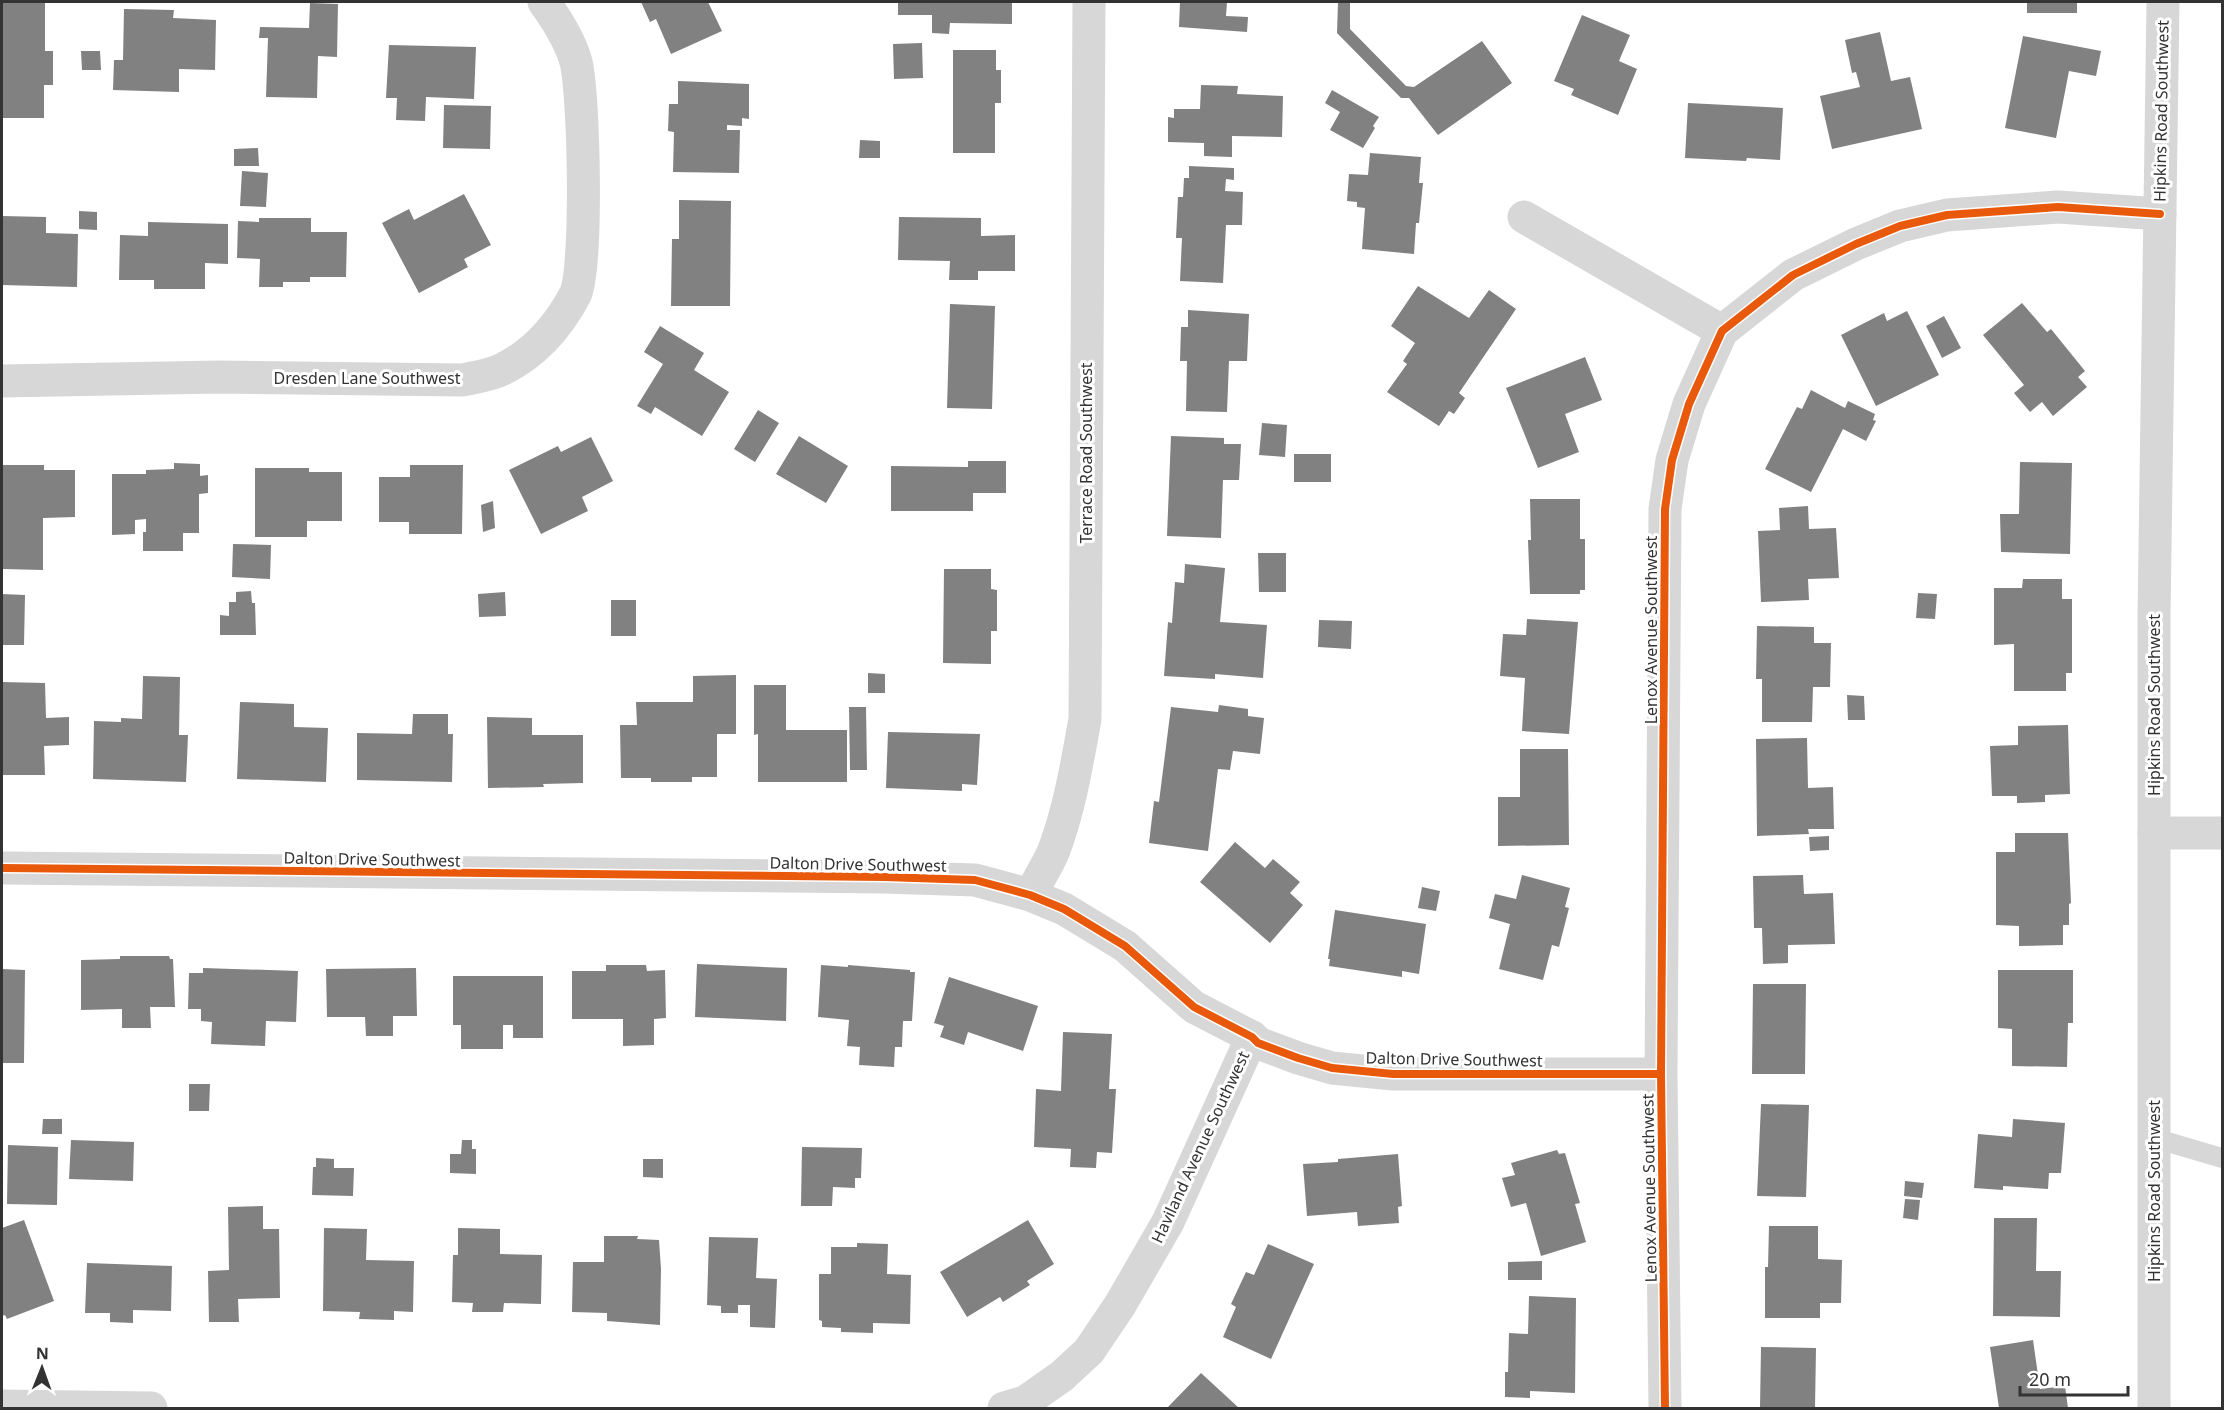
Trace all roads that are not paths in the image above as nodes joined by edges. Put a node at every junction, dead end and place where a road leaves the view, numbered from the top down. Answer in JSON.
{"nodes":[{"id":1,"x":544,"y":2,"type":"edge"},
{"id":2,"x":1089,"y":2,"type":"edge"},
{"id":3,"x":2163,"y":2,"type":"edge"},
{"id":4,"x":2160,"y":214,"type":"junction"},
{"id":5,"x":1524,"y":217,"type":"dead end"},
{"id":6,"x":1722,"y":331,"type":"junction"},
{"id":7,"x":2,"y":381,"type":"edge"},
{"id":8,"x":2154,"y":833,"type":"junction"},
{"id":9,"x":2223,"y":833,"type":"edge"},
{"id":10,"x":2,"y":868,"type":"edge"},
{"id":11,"x":1030,"y":895,"type":"junction"},
{"id":12,"x":1252,"y":1037,"type":"junction"},
{"id":13,"x":1661,"y":1074,"type":"junction"},
{"id":14,"x":2154,"y":1138,"type":"junction"},
{"id":15,"x":2223,"y":1158,"type":"edge"},
{"id":16,"x":2,"y":1406,"type":"edge"},
{"id":17,"x":151,"y":1408,"type":"edge"},
{"id":18,"x":1004,"y":1408,"type":"edge"},
{"id":19,"x":1665,"y":1408,"type":"edge"},
{"id":20,"x":2154,"y":1408,"type":"edge"}],
"edges":[{"from":1,"to":7,"type":"street","name":"Dresden Lane Southwest"},
{"from":2,"to":11,"type":"street","name":"Terrace Road Southwest"},
{"from":3,"to":4,"type":"street","name":"Hipkins Road Southwest"},
{"from":4,"to":6,"type":"street","name":"Lenox Avenue Southwest"},
{"from":4,"to":8,"type":"street","name":"Hipkins Road Southwest"},
{"from":5,"to":6,"type":"street"},
{"from":6,"to":13,"type":"street","name":"Lenox Avenue Southwest"},
{"from":8,"to":9,"type":"street"},
{"from":8,"to":14,"type":"street","name":"Hipkins Road Southwest"},
{"from":10,"to":11,"type":"street","name":"Dalton Drive Southwest"},
{"from":11,"to":12,"type":"street","name":"Dalton Drive Southwest"},
{"from":12,"to":13,"type":"street","name":"Dalton Drive Southwest"},
{"from":12,"to":18,"type":"street","name":"Haviland Avenue Southwest"},
{"from":13,"to":19,"type":"street","name":"Lenox Avenue Southwest"},
{"from":14,"to":15,"type":"lane"},
{"from":14,"to":20,"type":"street","name":"Hipkins Road Southwest"},
{"from":16,"to":17,"type":"street"}]}
